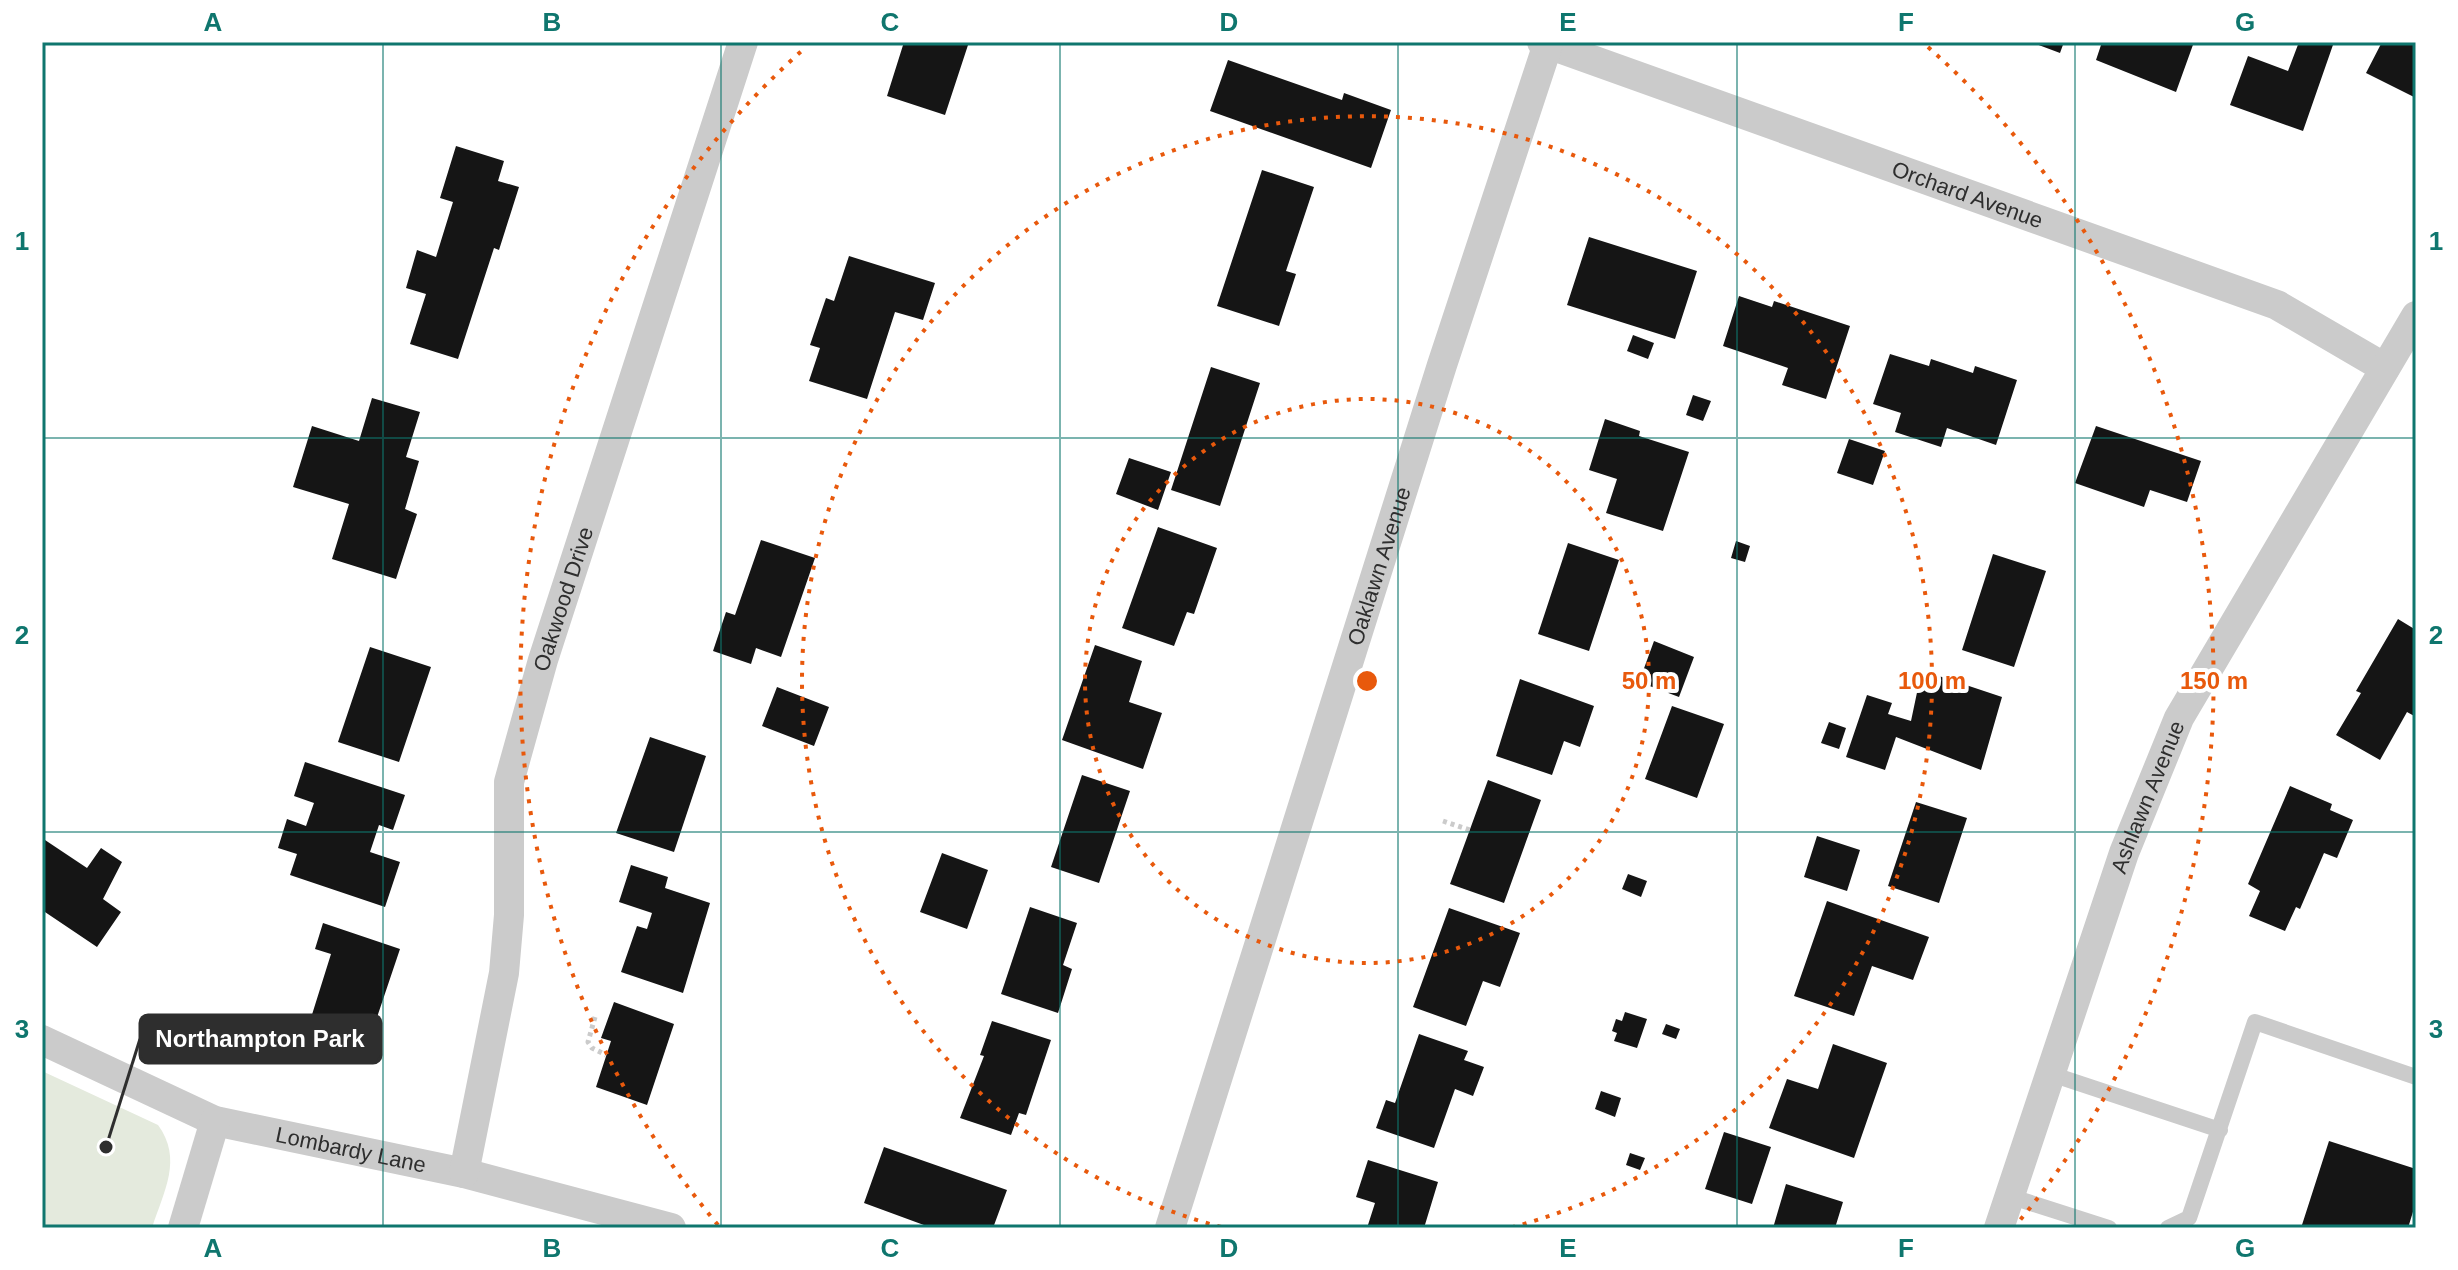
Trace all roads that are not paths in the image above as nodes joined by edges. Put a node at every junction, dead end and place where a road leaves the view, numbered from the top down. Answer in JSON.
{"nodes":[{"id":1,"x":743,"y":42,"type":"edge"},
{"id":2,"x":1545,"y":43,"type":"edge"},
{"id":3,"x":2416,"y":316,"type":"edge"},
{"id":4,"x":2385,"y":368,"type":"junction"},
{"id":5,"x":42,"y":1040,"type":"edge"},
{"id":6,"x":2048,"y":1073,"type":"junction"},
{"id":7,"x":2416,"y":1077,"type":"edge"},
{"id":8,"x":215,"y":1121,"type":"junction"},
{"id":9,"x":2220,"y":1130,"type":"junction"},
{"id":10,"x":464,"y":1173,"type":"junction"},
{"id":11,"x":2009,"y":1196,"type":"junction"},
{"id":12,"x":183,"y":1228,"type":"edge"},
{"id":13,"x":671,"y":1228,"type":"edge"},
{"id":14,"x":1170,"y":1228,"type":"edge"},
{"id":15,"x":1999,"y":1228,"type":"edge"},
{"id":16,"x":2109,"y":1228,"type":"edge"},
{"id":17,"x":2168,"y":1228,"type":"edge"}],
"edges":[{"from":1,"to":10,"type":"street","name":"Oakwood Drive"},
{"from":2,"to":4,"type":"street","name":"Orchard Avenue"},
{"from":2,"to":14,"type":"street","name":"Oaklawn Avenue"},
{"from":3,"to":4,"type":"street","name":"Ashlawn Avenue"},
{"from":4,"to":6,"type":"street","name":"Ashlawn Avenue"},
{"from":5,"to":8,"type":"street","name":"Lombardy Lane"},
{"from":6,"to":9,"type":"lane"},
{"from":6,"to":11,"type":"street","name":"Ashlawn Avenue"},
{"from":7,"to":9,"type":"lane"},
{"from":8,"to":10,"type":"street","name":"Lombardy Lane"},
{"from":8,"to":12,"type":"street"},
{"from":9,"to":17,"type":"lane"},
{"from":10,"to":13,"type":"street","name":"Lombardy Lane"},
{"from":11,"to":15,"type":"street","name":"Ashlawn Avenue"},
{"from":11,"to":16,"type":"lane"}]}
